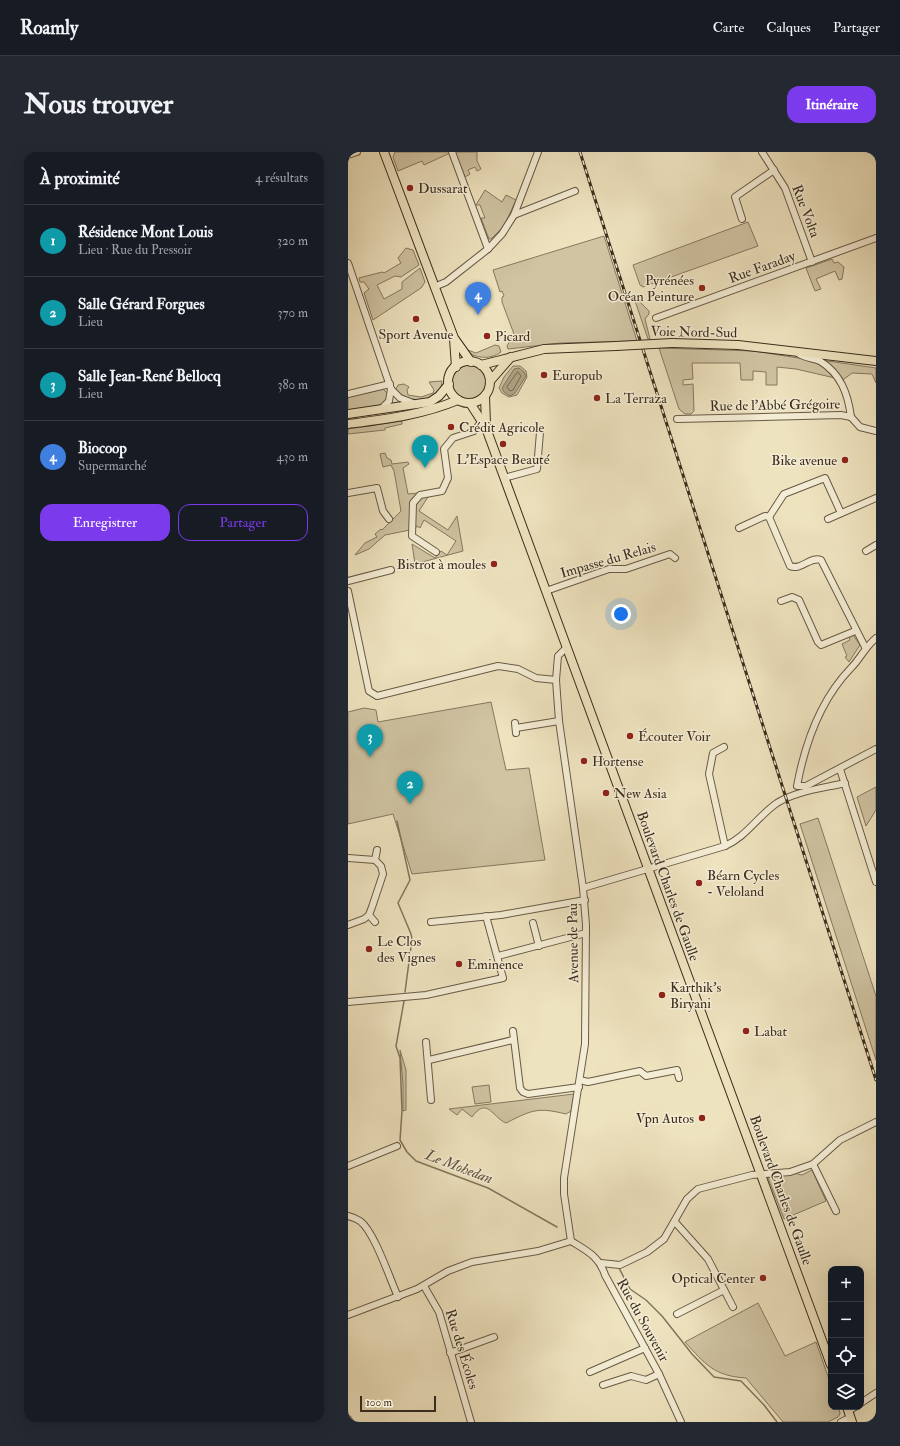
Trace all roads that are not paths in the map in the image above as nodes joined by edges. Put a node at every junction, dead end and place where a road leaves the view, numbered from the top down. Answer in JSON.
{"nodes":[{"id":1,"x":384,"y":152,"type":"edge"},
{"id":2,"x":452,"y":152,"type":"edge"},
{"id":3,"x":538,"y":152,"type":"edge"},
{"id":4,"x":762,"y":152,"type":"edge"},
{"id":5,"x":774,"y":170,"type":"junction"},
{"id":6,"x":575,"y":191,"type":"dead end"},
{"id":7,"x":514,"y":215,"type":"junction"},
{"id":8,"x":742,"y":219,"type":"dead end"},
{"id":9,"x":876,"y":238,"type":"edge"},
{"id":10,"x":488,"y":249,"type":"junction"},
{"id":11,"x":812,"y":262,"type":"junction"},
{"id":12,"x":348,"y":263,"type":"edge"},
{"id":13,"x":434,"y":287,"type":"junction"},
{"id":14,"x":656,"y":318,"type":"dead end"},
{"id":15,"x":454,"y":338,"type":"junction"},
{"id":16,"x":794,"y":350,"type":"junction"},
{"id":17,"x":511,"y":357,"type":"junction"},
{"id":18,"x":876,"y":361,"type":"edge"},
{"id":19,"x":471,"y":362,"type":"junction"},
{"id":20,"x":481,"y":365,"type":"junction"},
{"id":21,"x":456,"y":367,"type":"junction"},
{"id":22,"x":490,"y":381,"type":"junction"},
{"id":23,"x":448,"y":384,"type":"junction"},
{"id":24,"x":390,"y":387,"type":"junction"},
{"id":25,"x":348,"y":394,"type":"edge"},
{"id":26,"x":485,"y":396,"type":"junction"},
{"id":27,"x":458,"y":400,"type":"junction"},
{"id":28,"x":470,"y":403,"type":"junction"},
{"id":29,"x":422,"y":404,"type":"junction"},
{"id":30,"x":378,"y":410,"type":"junction"},
{"id":31,"x":348,"y":414,"type":"edge"},
{"id":32,"x":851,"y":417,"type":"junction"},
{"id":33,"x":677,"y":419,"type":"dead end"},
{"id":34,"x":348,"y":424,"type":"edge"},
{"id":35,"x":484,"y":424,"type":"junction"},
{"id":36,"x":876,"y":430,"type":"edge"},
{"id":37,"x":540,"y":432,"type":"dead end"},
{"id":38,"x":504,"y":478,"type":"junction"},
{"id":39,"x":348,"y":494,"type":"edge"},
{"id":40,"x":876,"y":498,"type":"edge"},
{"id":41,"x":841,"y":514,"type":"junction"},
{"id":42,"x":768,"y":517,"type":"junction"},
{"id":43,"x":389,"y":519,"type":"dead end"},
{"id":44,"x":828,"y":519,"type":"dead end"},
{"id":45,"x":739,"y":528,"type":"dead end"},
{"id":46,"x":876,"y":545,"type":"edge"},
{"id":47,"x":866,"y":551,"type":"dead end"},
{"id":48,"x":436,"y":552,"type":"dead end"},
{"id":49,"x":675,"y":558,"type":"dead end"},
{"id":50,"x":391,"y":570,"type":"dead end"},
{"id":51,"x":348,"y":581,"type":"edge"},
{"id":52,"x":348,"y":591,"type":"edge"},
{"id":53,"x":546,"y":591,"type":"junction"},
{"id":54,"x":781,"y":601,"type":"dead end"},
{"id":55,"x":855,"y":631,"type":"junction"},
{"id":56,"x":876,"y":638,"type":"edge"},
{"id":57,"x":865,"y":647,"type":"junction"},
{"id":58,"x":566,"y":648,"type":"junction"},
{"id":59,"x":556,"y":680,"type":"junction"},
{"id":60,"x":560,"y":721,"type":"junction"},
{"id":61,"x":516,"y":728,"type":"dead end"},
{"id":62,"x":724,"y":747,"type":"dead end"},
{"id":63,"x":876,"y":749,"type":"edge"},
{"id":64,"x":846,"y":765,"type":"junction"},
{"id":65,"x":840,"y":769,"type":"junction"},
{"id":66,"x":845,"y":783,"type":"junction"},
{"id":67,"x":725,"y":846,"type":"junction"},
{"id":68,"x":377,"y":850,"type":"dead end"},
{"id":69,"x":348,"y":858,"type":"edge"},
{"id":70,"x":375,"y":860,"type":"junction"},
{"id":71,"x":648,"y":870,"type":"junction"},
{"id":72,"x":876,"y":882,"type":"edge"},
{"id":73,"x":583,"y":888,"type":"junction"},
{"id":74,"x":585,"y":900,"type":"junction"},
{"id":75,"x":369,"y":915,"type":"junction"},
{"id":76,"x":486,"y":916,"type":"junction"},
{"id":77,"x":375,"y":922,"type":"dead end"},
{"id":78,"x":431,"y":922,"type":"dead end"},
{"id":79,"x":533,"y":923,"type":"dead end"},
{"id":80,"x":348,"y":925,"type":"edge"},
{"id":81,"x":586,"y":933,"type":"junction"},
{"id":82,"x":539,"y":946,"type":"junction"},
{"id":83,"x":498,"y":956,"type":"junction"},
{"id":84,"x":348,"y":1002,"type":"edge"},
{"id":85,"x":512,"y":1031,"type":"dead end"},
{"id":86,"x":514,"y":1040,"type":"junction"},
{"id":87,"x":426,"y":1042,"type":"dead end"},
{"id":88,"x":429,"y":1060,"type":"junction"},
{"id":89,"x":679,"y":1078,"type":"dead end"},
{"id":90,"x":580,"y":1080,"type":"junction"},
{"id":91,"x":579,"y":1087,"type":"junction"},
{"id":92,"x":431,"y":1100,"type":"dead end"},
{"id":93,"x":876,"y":1122,"type":"edge"},
{"id":94,"x":397,"y":1146,"type":"dead end"},
{"id":95,"x":813,"y":1164,"type":"junction"},
{"id":96,"x":348,"y":1166,"type":"edge"},
{"id":97,"x":762,"y":1174,"type":"junction"},
{"id":98,"x":836,"y":1211,"type":"dead end"},
{"id":99,"x":348,"y":1216,"type":"edge"},
{"id":100,"x":675,"y":1222,"type":"junction"},
{"id":101,"x":571,"y":1241,"type":"junction"},
{"id":102,"x":601,"y":1263,"type":"junction"},
{"id":103,"x":424,"y":1286,"type":"junction"},
{"id":104,"x":724,"y":1290,"type":"junction"},
{"id":105,"x":398,"y":1297,"type":"junction"},
{"id":106,"x":733,"y":1307,"type":"dead end"},
{"id":107,"x":677,"y":1314,"type":"dead end"},
{"id":108,"x":348,"y":1315,"type":"edge"},
{"id":109,"x":494,"y":1337,"type":"dead end"},
{"id":110,"x":645,"y":1348,"type":"junction"},
{"id":111,"x":450,"y":1353,"type":"junction"},
{"id":112,"x":828,"y":1357,"type":"edge"},
{"id":113,"x":590,"y":1372,"type":"dead end"},
{"id":114,"x":659,"y":1374,"type":"junction"},
{"id":115,"x":603,"y":1385,"type":"dead end"},
{"id":116,"x":876,"y":1393,"type":"edge"},
{"id":117,"x":864,"y":1401,"type":"edge"},
{"id":118,"x":851,"y":1413,"type":"edge"},
{"id":119,"x":348,"y":1419,"type":"edge"},
{"id":120,"x":350,"y":1422,"type":"edge"},
{"id":121,"x":471,"y":1422,"type":"edge"},
{"id":122,"x":679,"y":1422,"type":"edge"},
{"id":123,"x":841,"y":1422,"type":"edge"}],
"edges":[{"from":1,"to":13,"type":"main road"},
{"from":2,"to":10,"type":"street"},
{"from":3,"to":7,"type":"street"},
{"from":4,"to":5,"type":"street","name":"Rue Volta"},
{"from":5,"to":8,"type":"street"},
{"from":5,"to":11,"type":"street","name":"Rue Volta"},
{"from":6,"to":7,"type":"street"},
{"from":7,"to":10,"type":"street"},
{"from":9,"to":11,"type":"street","name":"Rue Faraday"},
{"from":10,"to":13,"type":"street"},
{"from":11,"to":14,"type":"street","name":"Rue Faraday"},
{"from":12,"to":24,"type":"street"},
{"from":13,"to":15,"type":"main road"},
{"from":15,"to":19,"type":"main road"},
{"from":15,"to":21,"type":"main road"},
{"from":16,"to":17,"type":"main road","name":"Voie Nord-Sud","bridge":true},
{"from":16,"to":18,"type":"main road","name":"Voie Nord-Sud"},
{"from":16,"to":32,"type":"street","name":"Rue de l'Abbé Grégoire"},
{"from":17,"to":20,"type":"main road","name":"Voie Nord-Sud"},
{"from":17,"to":22,"type":"main road"},
{"from":19,"to":20,"type":"main road"},
{"from":19,"to":21,"type":"main road"},
{"from":20,"to":22,"type":"main road"},
{"from":21,"to":23,"type":"main road"},
{"from":22,"to":26,"type":"main road"},
{"from":23,"to":27,"type":"main road"},
{"from":23,"to":29,"type":"main road"},
{"from":24,"to":25,"type":"street"},
{"from":24,"to":29,"type":"street"},
{"from":24,"to":30,"type":"street"},
{"from":26,"to":28,"type":"main road"},
{"from":26,"to":35,"type":"main road"},
{"from":27,"to":28,"type":"main road"},
{"from":27,"to":34,"type":"main road"},
{"from":28,"to":35,"type":"main road"},
{"from":29,"to":30,"type":"main road"},
{"from":30,"to":31,"type":"main road"},
{"from":32,"to":33,"type":"street","name":"Rue de l'Abbé Grégoire"},
{"from":32,"to":36,"type":"street"},
{"from":35,"to":38,"type":"main road","name":"Boulevard Charles de Gaulle"},
{"from":35,"to":48,"type":"street"},
{"from":37,"to":38,"type":"street"},
{"from":38,"to":53,"type":"main road","name":"Boulevard Charles de Gaulle"},
{"from":39,"to":43,"type":"street"},
{"from":40,"to":41,"type":"street"},
{"from":41,"to":42,"type":"street"},
{"from":41,"to":44,"type":"street"},
{"from":42,"to":45,"type":"street"},
{"from":42,"to":55,"type":"street"},
{"from":46,"to":47,"type":"street"},
{"from":49,"to":53,"type":"street","name":"Impasse du Relais"},
{"from":50,"to":51,"type":"street"},
{"from":52,"to":59,"type":"street"},
{"from":53,"to":58,"type":"main road","name":"Boulevard Charles de Gaulle"},
{"from":54,"to":55,"type":"street"},
{"from":55,"to":57,"type":"street"},
{"from":56,"to":57,"type":"street"},
{"from":57,"to":65,"type":"street"},
{"from":58,"to":59,"type":"street","name":"Avenue de Pau"},
{"from":58,"to":71,"type":"main road","name":"Boulevard Charles de Gaulle"},
{"from":59,"to":60,"type":"street","name":"Avenue de Pau"},
{"from":60,"to":61,"type":"street"},
{"from":60,"to":73,"type":"street","name":"Avenue de Pau"},
{"from":62,"to":67,"type":"street"},
{"from":63,"to":64,"type":"street"},
{"from":64,"to":65,"type":"street"},
{"from":64,"to":66,"type":"street"},
{"from":65,"to":66,"type":"street"},
{"from":66,"to":67,"type":"street"},
{"from":66,"to":72,"type":"street"},
{"from":67,"to":71,"type":"street"},
{"from":68,"to":70,"type":"street"},
{"from":69,"to":70,"type":"street"},
{"from":70,"to":75,"type":"street"},
{"from":71,"to":73,"type":"street"},
{"from":71,"to":97,"type":"main road","name":"Boulevard Charles de Gaulle"},
{"from":73,"to":74,"type":"street","name":"Avenue de Pau"},
{"from":74,"to":76,"type":"street"},
{"from":74,"to":81,"type":"street","name":"Avenue de Pau"},
{"from":75,"to":77,"type":"street"},
{"from":75,"to":80,"type":"street"},
{"from":76,"to":78,"type":"street"},
{"from":76,"to":83,"type":"street"},
{"from":79,"to":82,"type":"street"},
{"from":81,"to":82,"type":"street"},
{"from":81,"to":90,"type":"street","name":"Avenue de Pau"},
{"from":82,"to":83,"type":"street"},
{"from":83,"to":84,"type":"street"},
{"from":85,"to":86,"type":"street"},
{"from":86,"to":88,"type":"street"},
{"from":86,"to":91,"type":"street"},
{"from":87,"to":88,"type":"street"},
{"from":88,"to":92,"type":"street"},
{"from":89,"to":90,"type":"street"},
{"from":90,"to":91,"type":"street","name":"Avenue de Pau"},
{"from":91,"to":101,"type":"street","name":"Avenue de Pau"},
{"from":93,"to":95,"type":"street"},
{"from":94,"to":96,"type":"street"},
{"from":95,"to":97,"type":"street"},
{"from":95,"to":98,"type":"street"},
{"from":97,"to":100,"type":"street"},
{"from":97,"to":112,"type":"main road","name":"Boulevard Charles de Gaulle"},
{"from":99,"to":105,"type":"street"},
{"from":100,"to":102,"type":"street"},
{"from":100,"to":104,"type":"street"},
{"from":101,"to":102,"type":"street","name":"Rue du Souvenir"},
{"from":101,"to":103,"type":"street"},
{"from":102,"to":110,"type":"street","name":"Rue du Souvenir"},
{"from":103,"to":105,"type":"street"},
{"from":103,"to":111,"type":"street","name":"Rue des Écoles"},
{"from":104,"to":106,"type":"street"},
{"from":104,"to":107,"type":"street"},
{"from":105,"to":108,"type":"street"},
{"from":109,"to":111,"type":"street"},
{"from":110,"to":113,"type":"street"},
{"from":110,"to":114,"type":"street","name":"Rue du Souvenir"},
{"from":111,"to":121,"type":"street","name":"Rue des Écoles"},
{"from":114,"to":115,"type":"street"},
{"from":114,"to":122,"type":"street","name":"Rue du Souvenir"},
{"from":116,"to":117,"type":"street"},
{"from":118,"to":123,"type":"street"},
{"from":119,"to":120,"type":"street"}]}
